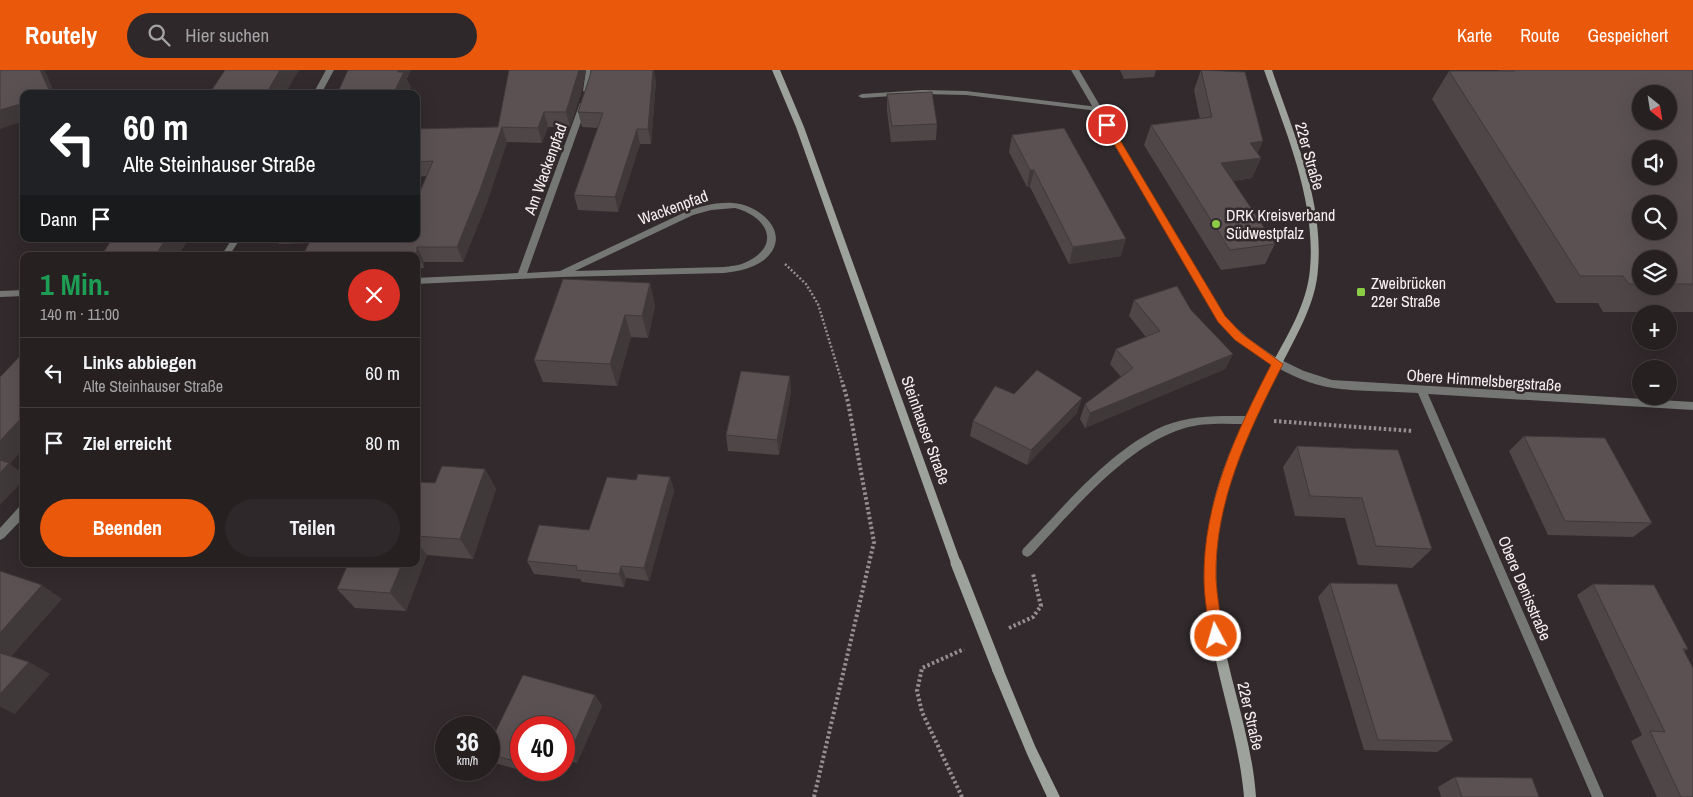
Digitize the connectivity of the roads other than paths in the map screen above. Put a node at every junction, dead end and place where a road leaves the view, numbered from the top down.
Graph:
1 (330, 70) edge
2 (590, 70) edge
3 (776, 70) edge
4 (1075, 70) edge
5 (1268, 70) edge
6 (319, 90) edge
7 (862, 96) dead end
8 (1098, 109) junction
9 (560, 274) junction
10 (522, 276) junction
11 (420, 281) edge
12 (0, 294) edge
13 (20, 294) edge
14 (1277, 364) junction
15 (1422, 391) junction
16 (1693, 406) edge
17 (1249, 420) junction
18 (20, 513) edge
19 (0, 535) edge
20 (1027, 552) dead end
21 (1054, 797) edge
22 (1250, 797) edge
23 (1598, 797) edge

1 - 6 street
2 - 10 street, Am Wackenpfad
3 - 21 street, Steinhauser Straße, bridge
4 - 8 street, Obere Himmelsbergstraße
5 - 14 street, 22er Straße
7 - 8 street
8 - 14 street, Obere Himmelsbergstraße
9 - 9 street, Wackenpfad
9 - 10 street, Wackenpfad
10 - 11 street, Wackenpfad
12 - 13 street
14 - 15 street, Obere Himmelsbergstraße
14 - 17 street, 22er Straße
15 - 16 street, Obere Himmelsbergstraße
15 - 23 street, Obere Denisstraße
17 - 20 street
17 - 22 street, 22er Straße
18 - 19 street

